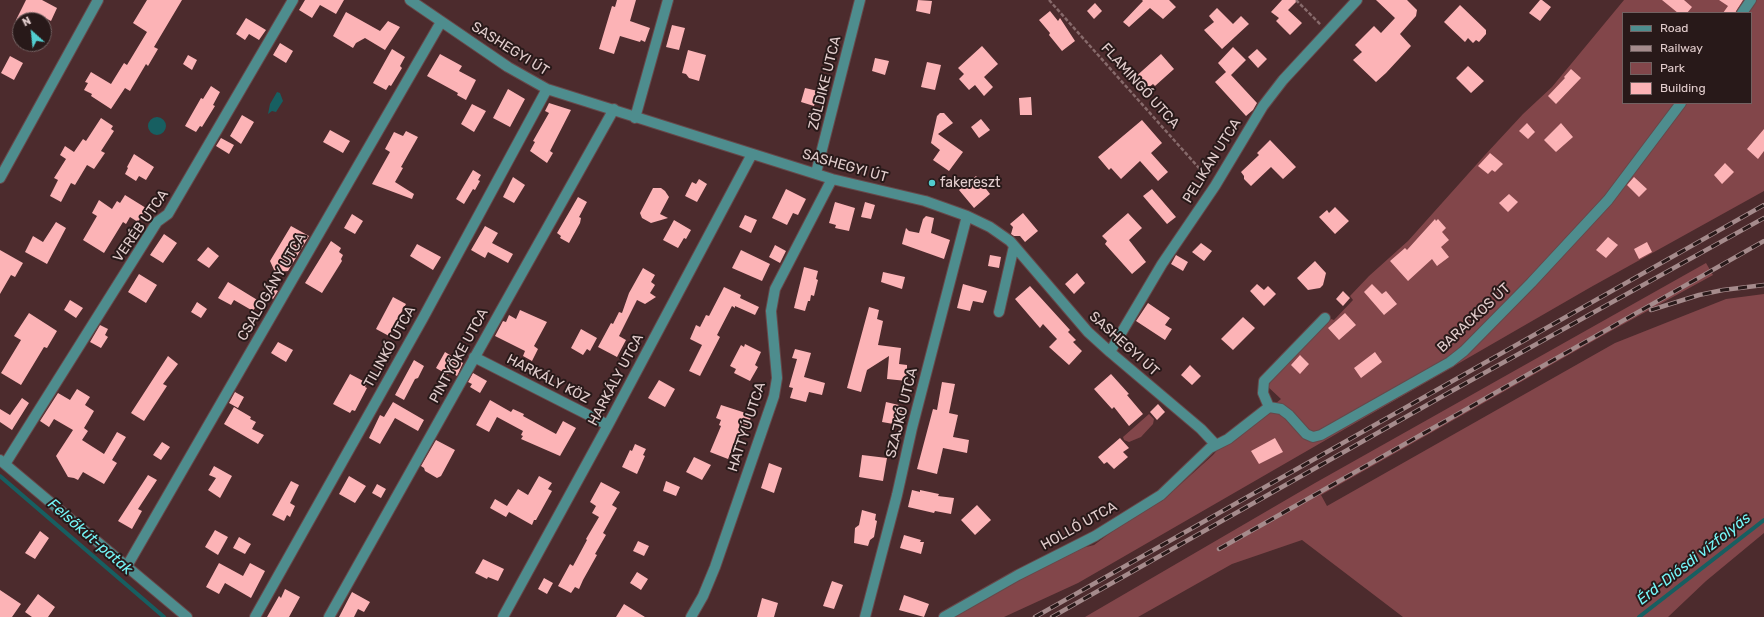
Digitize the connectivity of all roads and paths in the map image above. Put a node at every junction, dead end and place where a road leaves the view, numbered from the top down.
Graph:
1 (98, 0) edge
2 (294, 0) edge
3 (410, 0) edge
4 (668, 0) edge
5 (860, 0) edge
6 (1050, 0) edge
7 (1296, 0) edge
8 (1357, 0) edge
9 (1751, 0) edge
10 (1743, 12) edge
11 (442, 22) junction
12 (1328, 32) junction
13 (547, 89) junction
14 (1680, 104) edge
15 (614, 109) junction
16 (635, 118) junction
17 (752, 154) junction
18 (816, 173) junction
19 (0, 178) edge
20 (832, 179) junction
21 (1215, 186) junction
22 (967, 216) junction
23 (1014, 246) junction
24 (999, 312) dead end
25 (1325, 318) dead end
26 (1110, 352) junction
27 (474, 357) junction
28 (1269, 407) junction
29 (608, 425) junction
30 (1216, 445) junction
31 (2, 462) edge
32 (126, 566) junction
33 (187, 617) edge
34 (255, 617) edge
35 (329, 617) edge
36 (503, 617) edge
37 (691, 617) edge
38 (866, 617) edge
39 (944, 617) edge

1 - 19 street
2 - 31 street, VERÉB UTCA
3 - 11 street, SASHEGYI ÚT
4 - 16 street
5 - 18 street, ZÖLDIKE UTCA
6 - 21 path, FLAMINGÓ UTCA
7 - 12 path
8 - 12 street, PELIKÁN UTCA
9 - 10 street
11 - 13 street, SASHEGYI ÚT
11 - 32 street, CSALOGÁNY UTCA
12 - 21 street, PELIKÁN UTCA
13 - 15 street, SASHEGYI ÚT
13 - 34 street, TILINKÓ UTCA
14 - 28 street, BARACKOS ÚT
15 - 16 street, SASHEGYI ÚT
15 - 27 street, PINTYŐKE UTCA
16 - 17 street, SASHEGYI ÚT
17 - 18 street, SASHEGYI ÚT
17 - 29 street, HARKÁLY UTCA
18 - 20 street, SASHEGYI ÚT
20 - 22 street, SASHEGYI ÚT
20 - 37 street, HATTYÚ UTCA
21 - 26 street, PELIKÁN UTCA
22 - 23 street, SASHEGYI ÚT
22 - 38 street, SZAJKÓ UTCA
23 - 24 street
23 - 26 street, SASHEGYI ÚT
25 - 28 street
26 - 30 street, SASHEGYI ÚT
27 - 29 street, HARKÁLY KÖZ
27 - 35 street, PINTYŐKE UTCA
28 - 30 street
29 - 36 street, HARKÁLY UTCA
30 - 39 street, HOLLÓ UTCA
31 - 32 street
32 - 33 street

